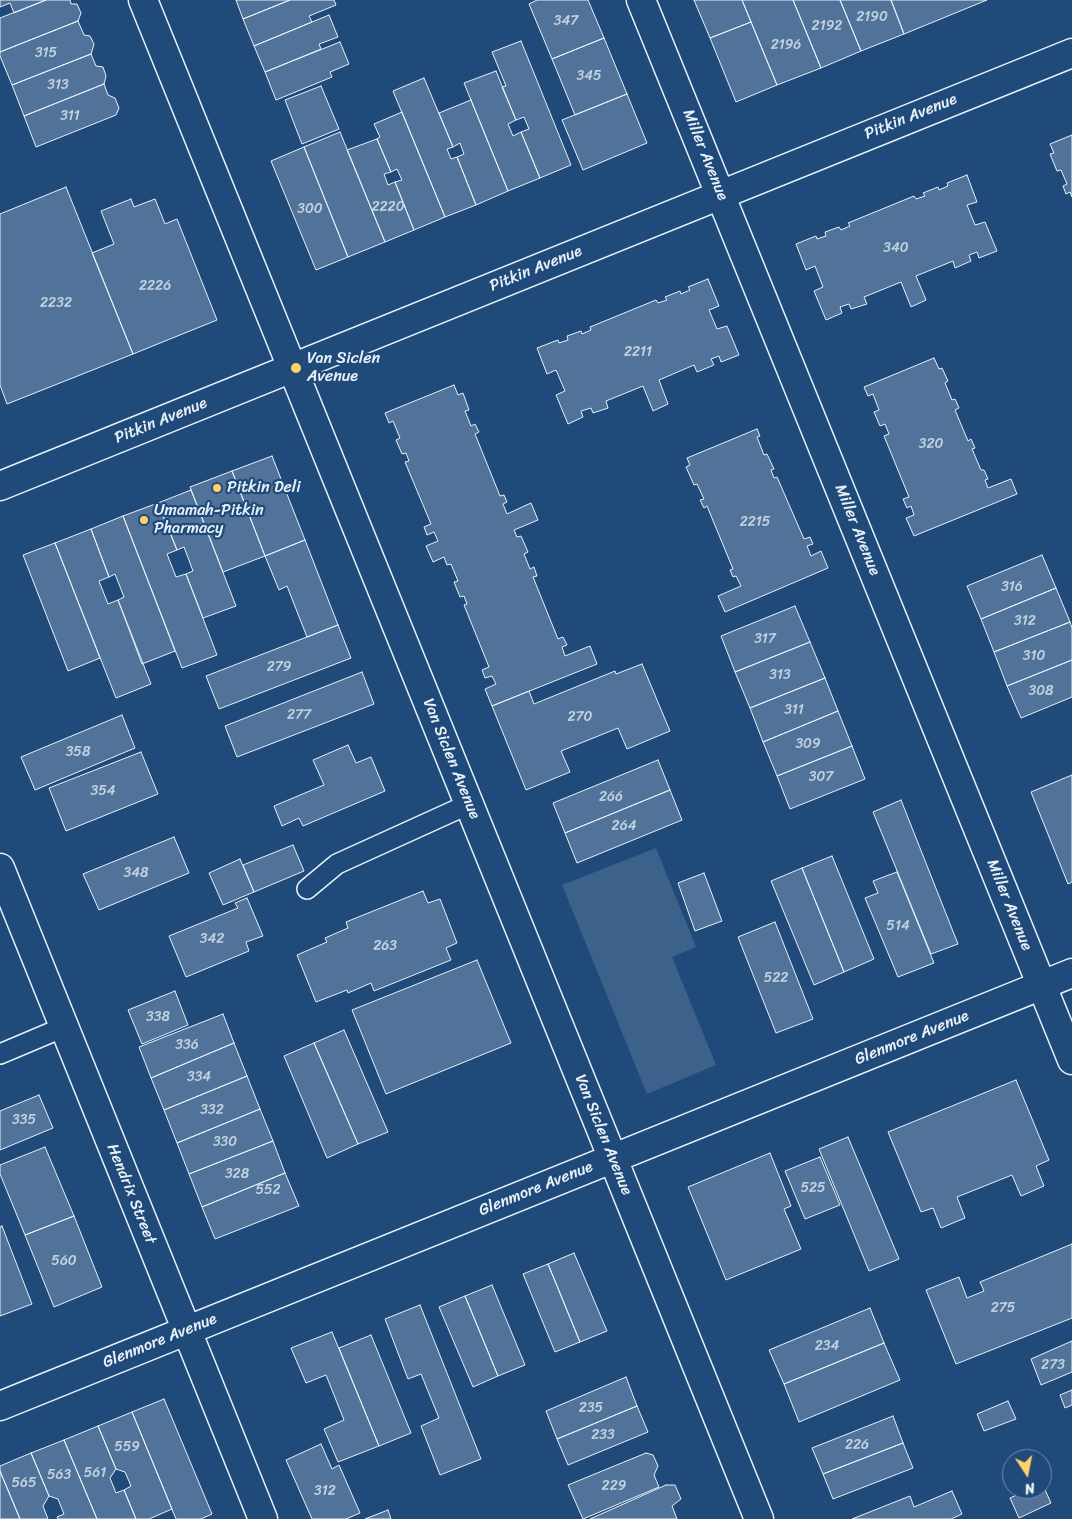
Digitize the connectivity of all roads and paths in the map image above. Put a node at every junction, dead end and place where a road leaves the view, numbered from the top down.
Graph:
1 (143, 0) edge
2 (641, 0) edge
3 (1072, 53) edge
4 (721, 194) junction
5 (293, 368) junction
6 (2, 479) edge
7 (469, 804) junction
8 (0, 868) edge
9 (307, 889) dead end
10 (1072, 973) edge
11 (1042, 985) junction
12 (64, 1027) junction
13 (0, 1054) edge
14 (1072, 1060) edge
15 (612, 1158) junction
16 (187, 1330) junction
17 (0, 1406) edge
18 (263, 1519) edge
19 (759, 1519) edge

1 - 5 street, Van Siclen Avenue
2 - 4 street, Miller Avenue
3 - 4 street, Pitkin Avenue
4 - 5 street, Pitkin Avenue
4 - 11 street, Miller Avenue
5 - 6 street, Pitkin Avenue
5 - 7 street, Van Siclen Avenue
7 - 9 lane
7 - 15 street, Van Siclen Avenue
8 - 12 street, Hendrix Street
10 - 11 street, Glenmore Avenue
11 - 14 street, Miller Avenue
11 - 15 street, Glenmore Avenue
12 - 13 lane
12 - 16 street, Hendrix Street
15 - 16 street, Glenmore Avenue
15 - 19 street, Van Siclen Avenue
16 - 17 street, Glenmore Avenue
16 - 18 street, Hendrix Street

